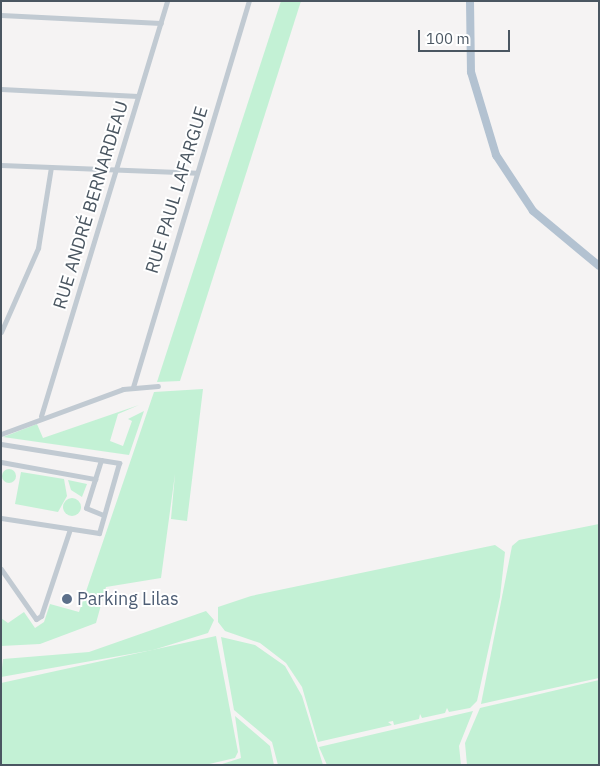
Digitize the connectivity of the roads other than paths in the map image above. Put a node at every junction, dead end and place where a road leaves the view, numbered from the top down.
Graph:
1 (167, 1) edge
2 (249, 1) edge
3 (470, 1) edge
4 (1, 15) edge
5 (161, 23) junction
6 (1, 90) edge
7 (138, 96) junction
8 (1, 165) edge
9 (51, 167) junction
10 (116, 170) junction
11 (196, 173) junction
12 (599, 266) edge
13 (1, 332) edge
14 (158, 386) dead end
15 (133, 387) junction
16 (41, 416) junction
17 (1, 434) edge
18 (1, 444) edge
19 (101, 460) junction
20 (1, 462) edge
21 (95, 479) junction
22 (103, 515) junction
23 (1, 518) edge
24 (70, 529) junction
25 (1, 569) edge

1 - 5 street, RUE ANDRÉ BERNARDEAU
2 - 11 street, RUE PAUL LAFARGUE
3 - 12 main road
4 - 5 street
5 - 7 street, RUE ANDRÉ BERNARDEAU
6 - 7 street
7 - 10 street, RUE ANDRÉ BERNARDEAU
8 - 9 street
9 - 10 street
9 - 13 street
10 - 11 street
10 - 16 street, RUE ANDRÉ BERNARDEAU
11 - 15 street, RUE PAUL LAFARGUE
14 - 15 street
15 - 16 street
16 - 17 street
18 - 19 street
19 - 21 street
19 - 22 street
20 - 21 street
21 - 22 street
22 - 24 street
23 - 24 street
24 - 25 street

